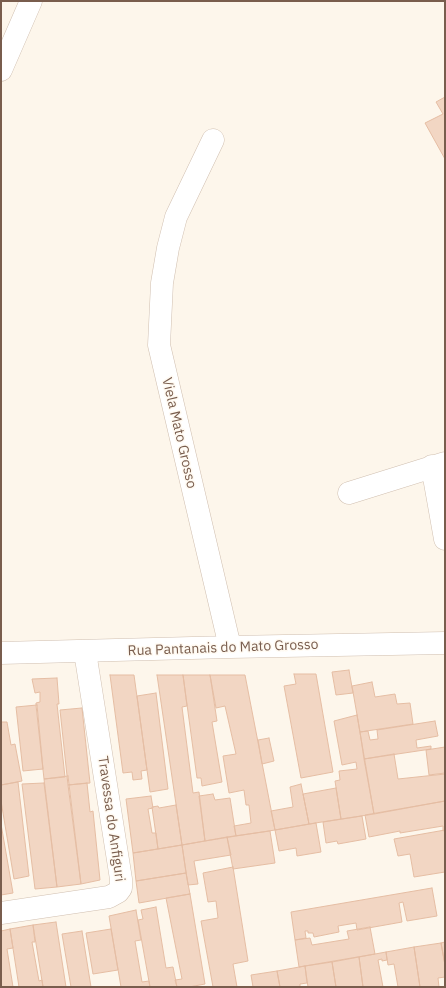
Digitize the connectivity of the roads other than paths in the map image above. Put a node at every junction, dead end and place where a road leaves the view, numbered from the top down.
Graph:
1 (31, 1) edge
2 (1, 70) edge
3 (213, 140) dead end
4 (438, 464) edge
5 (349, 493) dead end
6 (445, 539) edge
7 (445, 643) edge
8 (230, 647) junction
9 (85, 652) junction
10 (1, 653) edge
11 (1, 913) edge

1 - 2 street
3 - 8 street, Viela Mato Grosso
4 - 5 street
4 - 6 street
7 - 8 street, Rua Pantanais do Mato Grosso
8 - 9 street, Rua Pantanais do Mato Grosso
9 - 10 street, Rua Pantanais do Mato Grosso
9 - 11 street, Travessa do Anfiguri

